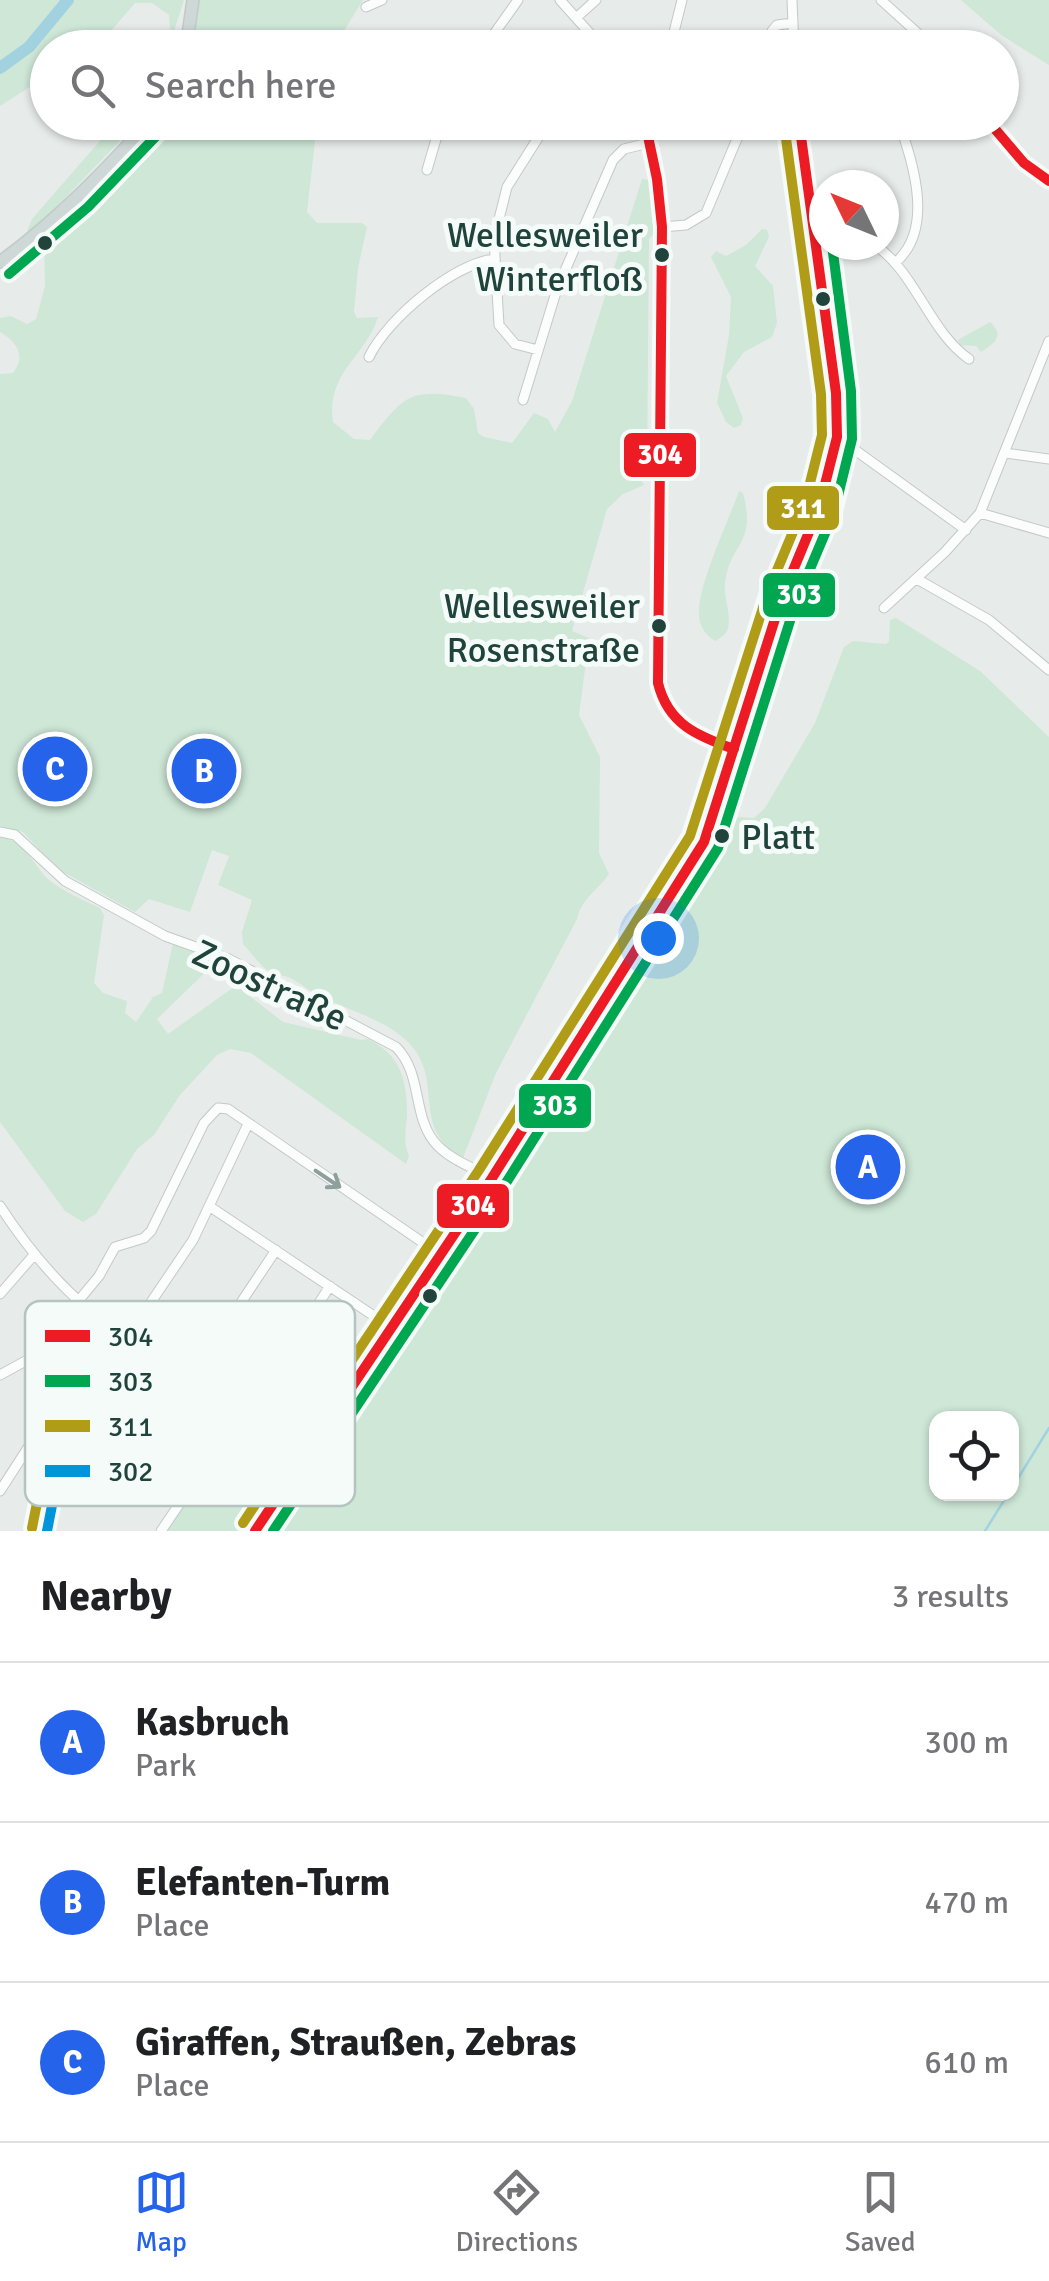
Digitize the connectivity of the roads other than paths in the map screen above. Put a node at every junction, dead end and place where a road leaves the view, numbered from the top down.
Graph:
1 (193, 0) edge
2 (382, 0) edge
3 (518, 0) edge
4 (560, 0) edge
5 (596, 0) edge
6 (682, 0) edge
7 (792, 0) edge
8 (881, 0) edge
9 (366, 7) dead end
10 (576, 18) junction
11 (793, 23) junction
12 (189, 30) edge
13 (497, 30) edge
14 (587, 30) edge
15 (674, 30) edge
16 (774, 30) edge
17 (793, 30) edge
18 (914, 30) edge
19 (133, 140) edge
20 (435, 140) edge
21 (537, 140) edge
22 (737, 140) edge
23 (803, 140) edge
24 (905, 140) edge
25 (1004, 140) edge
26 (649, 142) joint
27 (427, 170) dead end
28 (809, 174) edge
29 (1049, 181) edge
30 (662, 227) junction
31 (494, 259) junction
32 (822, 260) edge
33 (892, 260) edge
34 (0, 262) edge
35 (895, 263) junction
36 (1049, 341) edge
37 (538, 350) junction
38 (369, 357) dead end
39 (970, 359) dead end
40 (524, 400) dead end
41 (837, 438) junction
42 (1005, 452) junction
43 (1049, 459) edge
44 (980, 513) junction
45 (966, 530) junction
46 (1049, 533) edge
47 (917, 579) junction
48 (884, 608) dead end
49 (1049, 670) edge
50 (734, 749) junction
51 (0, 832) edge
52 (248, 1124) junction
53 (492, 1178) junction
54 (0, 1206) edge
55 (209, 1206) junction
56 (276, 1250) junction
57 (34, 1255) junction
58 (441, 1255) junction
59 (330, 1286) junction
60 (0, 1294) edge
61 (78, 1300) joint
62 (152, 1301) edge
63 (242, 1301) edge
64 (320, 1301) edge
65 (352, 1301) edge
66 (355, 1303) edge
67 (392, 1328) junction
68 (25, 1361) edge
69 (0, 1375) edge
70 (355, 1384) edge
71 (25, 1452) edge
72 (0, 1490) edge
73 (52, 1506) edge
74 (179, 1506) edge
75 (272, 1506) edge
76 (47, 1531) edge
77 (161, 1531) edge
78 (255, 1531) edge

1 - 12 main road
2 - 9 street
3 - 13 street
4 - 10 street
5 - 10 street
6 - 15 street
7 - 11 street
8 - 18 street
10 - 14 street
11 - 16 street
11 - 17 street
19 - 34 main road
20 - 27 street
21 - 31 street
22 - 30 street
23 - 28 street
24 - 35 street
25 - 29 street
26 - 30 street
26 - 37 street
30 - 50 street
31 - 37 street
31 - 38 street
32 - 41 street
33 - 35 street
35 - 39 street
36 - 42 street
37 - 40 street
41 - 45 street
41 - 50 street
42 - 43 street
42 - 44 street
44 - 45 street
44 - 46 street
45 - 47 street
47 - 48 street
47 - 49 street
50 - 53 street
51 - 53 street, Zoostraße
52 - 55 street
52 -> 58 street
52 - 61 street
53 - 58 street
54 - 57 street
55 - 56 street
55 - 62 street
56 - 59 street
56 - 63 street
57 - 60 street
57 - 61 street
58 - 67 street
59 - 64 street
59 - 65 street
66 - 67 street
67 - 70 street
68 - 69 street
71 - 72 street
73 - 76 street
74 - 77 street
75 - 78 street

